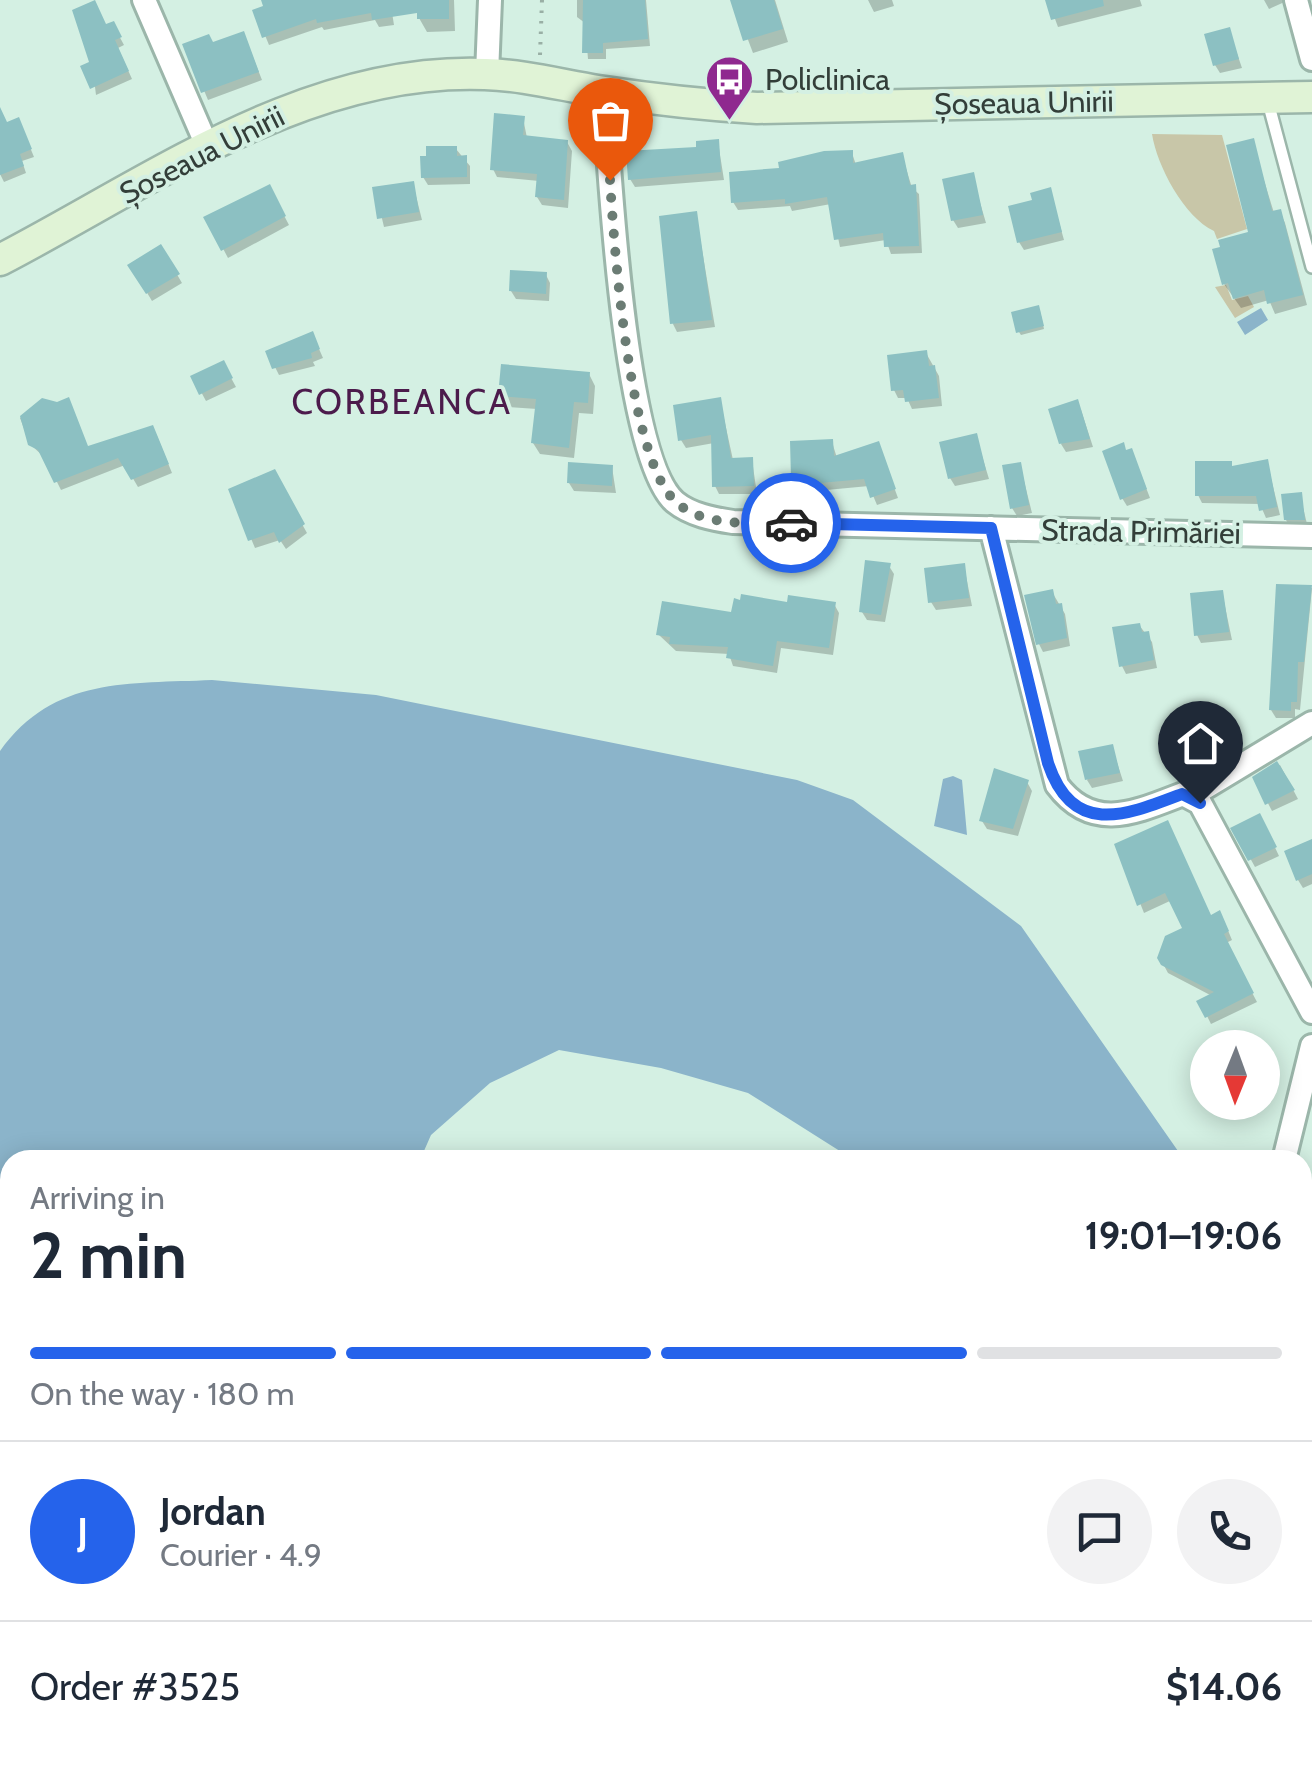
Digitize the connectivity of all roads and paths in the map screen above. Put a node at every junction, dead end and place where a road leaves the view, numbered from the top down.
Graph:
1 (144, 0) edge
2 (490, 0) edge
3 (542, 0) edge
4 (1296, 0) edge
5 (1312, 59) edge
6 (487, 74) junction
7 (539, 81) junction
8 (604, 92) junction
9 (1312, 97) edge
10 (1267, 98) junction
11 (208, 148) junction
12 (0, 260) edge
13 (1312, 267) edge
14 (991, 528) junction
15 (1312, 536) edge
16 (1312, 723) edge
17 (1192, 796) junction
18 (1312, 1012) edge
19 (1312, 1046) edge
20 (1303, 1127) edge
21 (1290, 1150) edge

1 - 11 street
2 - 6 street
3 - 7 path
4 - 5 street
6 - 7 main road, Șoseaua Unirii
6 - 11 main road, Șoseaua Unirii
7 - 8 main road, Șoseaua Unirii
8 - 10 main road, Șoseaua Unirii
8 - 14 street, Strada Primăriei
9 - 10 main road, Șoseaua Unirii
10 - 13 lane
11 - 12 main road, Șoseaua Unirii
14 - 15 street, Strada Primăriei
14 - 17 street
16 - 17 street
17 - 18 street
19 - 20 street
20 - 21 street

